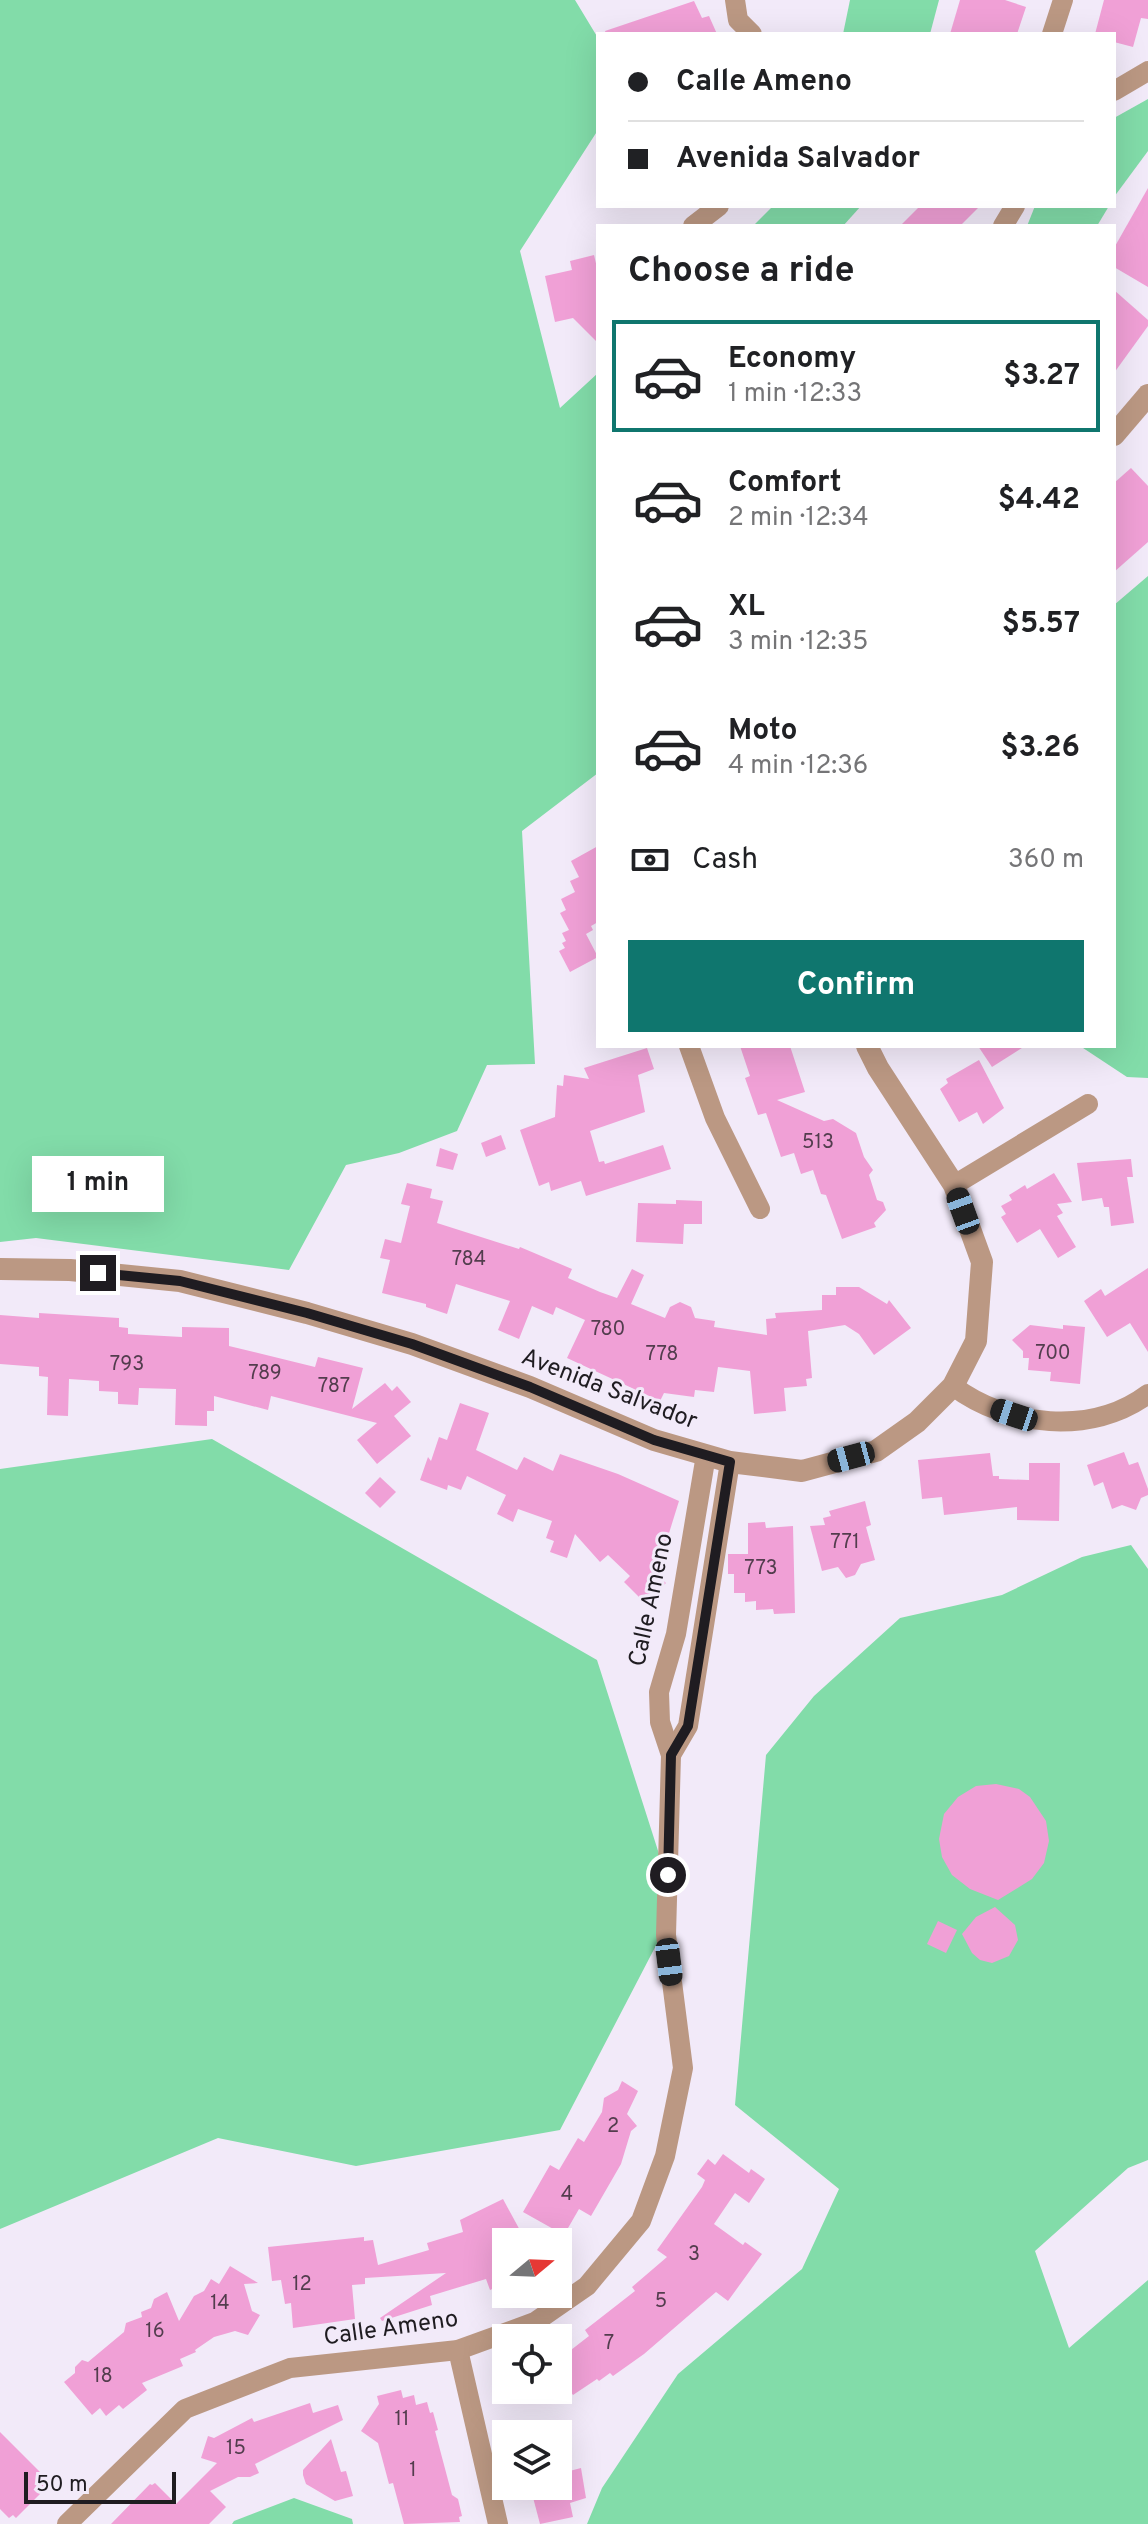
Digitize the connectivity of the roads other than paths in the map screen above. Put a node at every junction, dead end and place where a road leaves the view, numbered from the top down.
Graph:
1 (735, 0) edge
2 (1063, 0) edge
3 (750, 32) edge
4 (1053, 32) edge
5 (1148, 71) edge
6 (1116, 90) edge
7 (716, 208) edge
8 (696, 224) edge
9 (1148, 395) edge
10 (1116, 433) edge
11 (690, 1048) edge
12 (868, 1048) edge
13 (1088, 1104) dead end
14 (954, 1185) junction
15 (760, 1209) dead end
16 (0, 1269) edge
17 (953, 1386) junction
18 (1148, 1394) edge
19 (706, 1455) junction
20 (730, 1462) junction
21 (671, 1755) junction
22 (458, 2350) junction
23 (67, 2524) edge
24 (498, 2524) edge

1 - 3 street
2 - 4 street
5 - 6 street
7 - 8 street
9 - 10 street
11 - 15 street
12 - 14 street, Avenida Salvador
13 - 14 street
14 - 17 street, Avenida Salvador
16 - 19 street, Avenida Salvador
17 - 18 street
17 - 20 street, Avenida Salvador
19 - 20 street, Avenida Salvador
19 - 21 street, Calle Ameno
20 - 21 street, Calle Ameno
21 - 22 street, Calle Ameno
22 - 23 street, Calle Ameno
22 - 24 street

